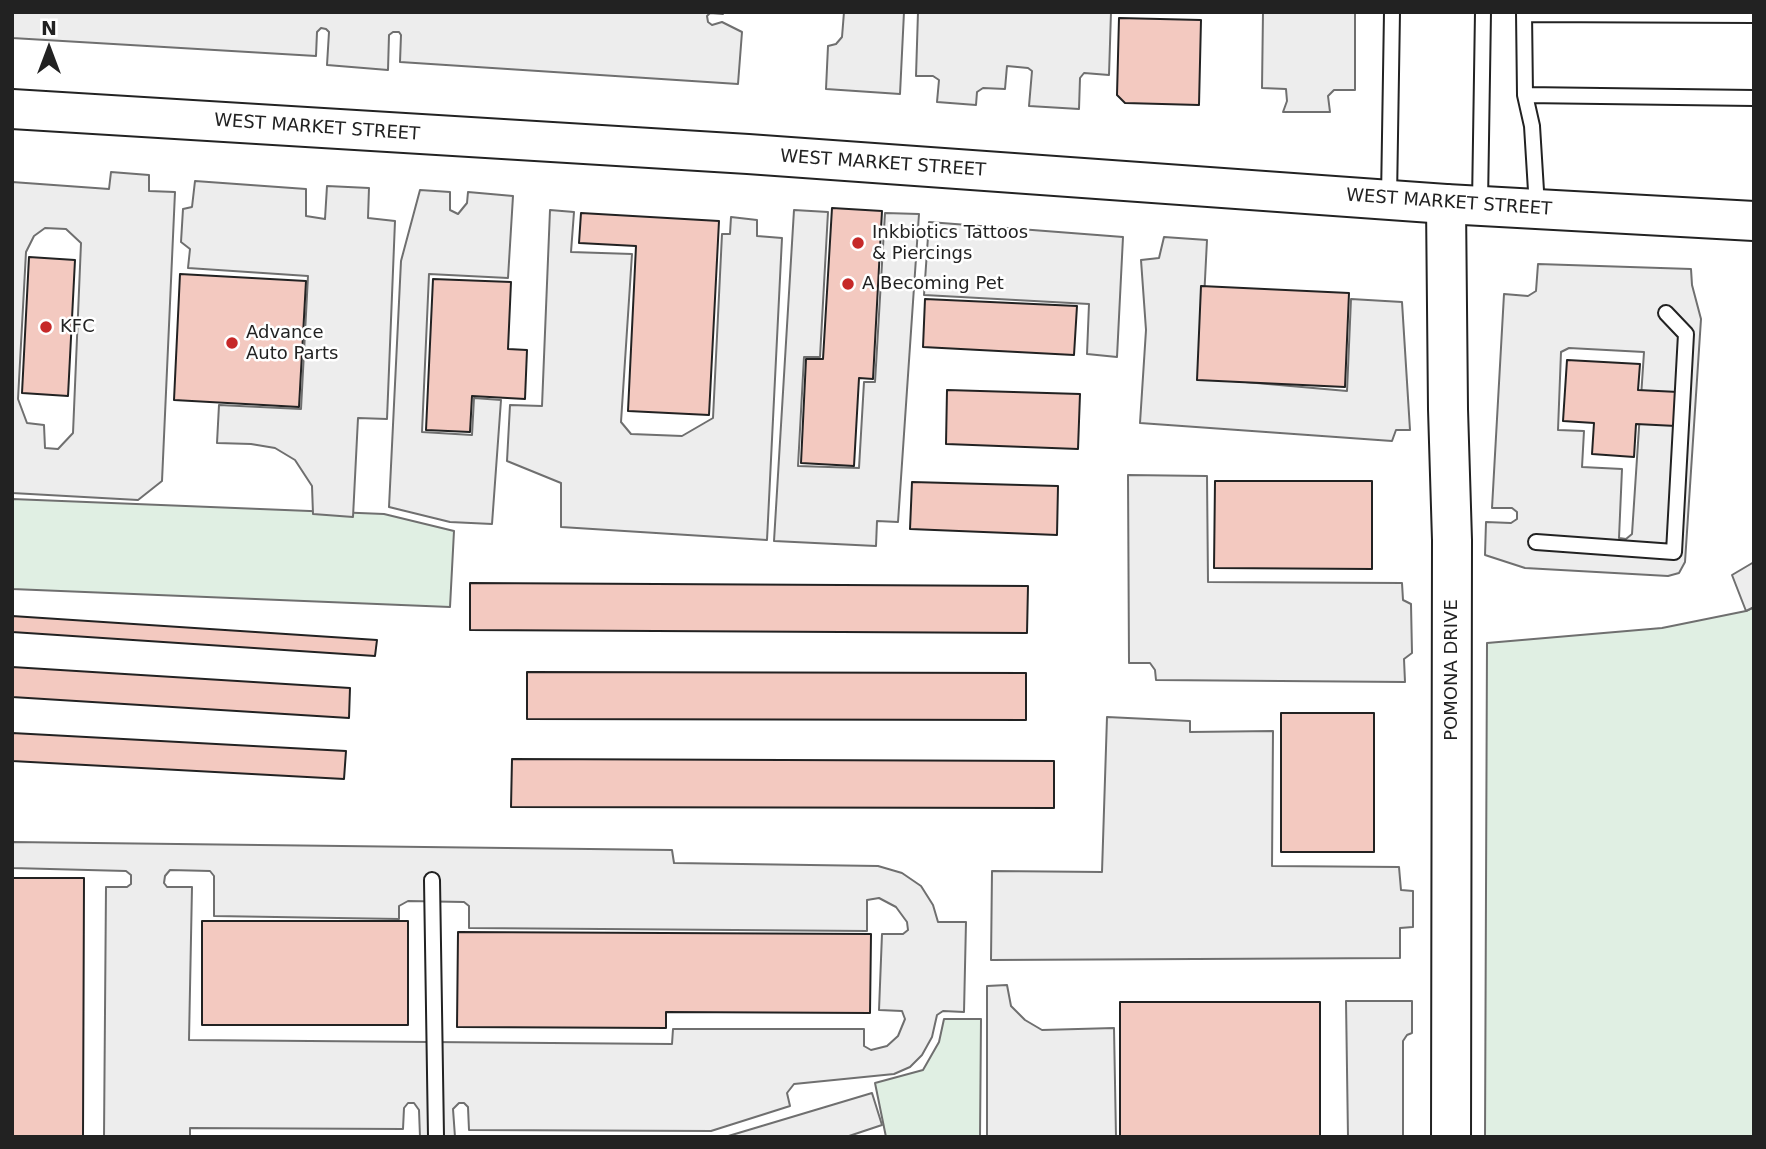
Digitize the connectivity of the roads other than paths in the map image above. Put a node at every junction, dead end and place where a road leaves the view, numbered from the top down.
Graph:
1 (1392, 12) edge
2 (1483, 12) edge
3 (1524, 13) edge
4 (1754, 15) edge
5 (1525, 96) junction
6 (1754, 99) edge
7 (12, 109) edge
8 (1389, 200) junction
9 (1463, 205) junction
10 (1537, 209) junction
11 (1754, 221) edge
12 (1666, 313) dead end
13 (1536, 542) dead end
14 (432, 880) dead end
15 (436, 1137) edge
16 (1451, 1137) edge

1 - 8 lane
2 - 9 lane
3 - 4 lane
3 - 5 lane
5 - 6 lane
5 - 10 lane
7 - 8 main road, WEST MARKET STREET
8 - 9 main road, WEST MARKET STREET
9 - 10 main road, WEST MARKET STREET
9 - 16 main road, POMONA DRIVE
10 - 11 main road, WEST MARKET STREET
12 - 13 lane
14 - 15 lane

